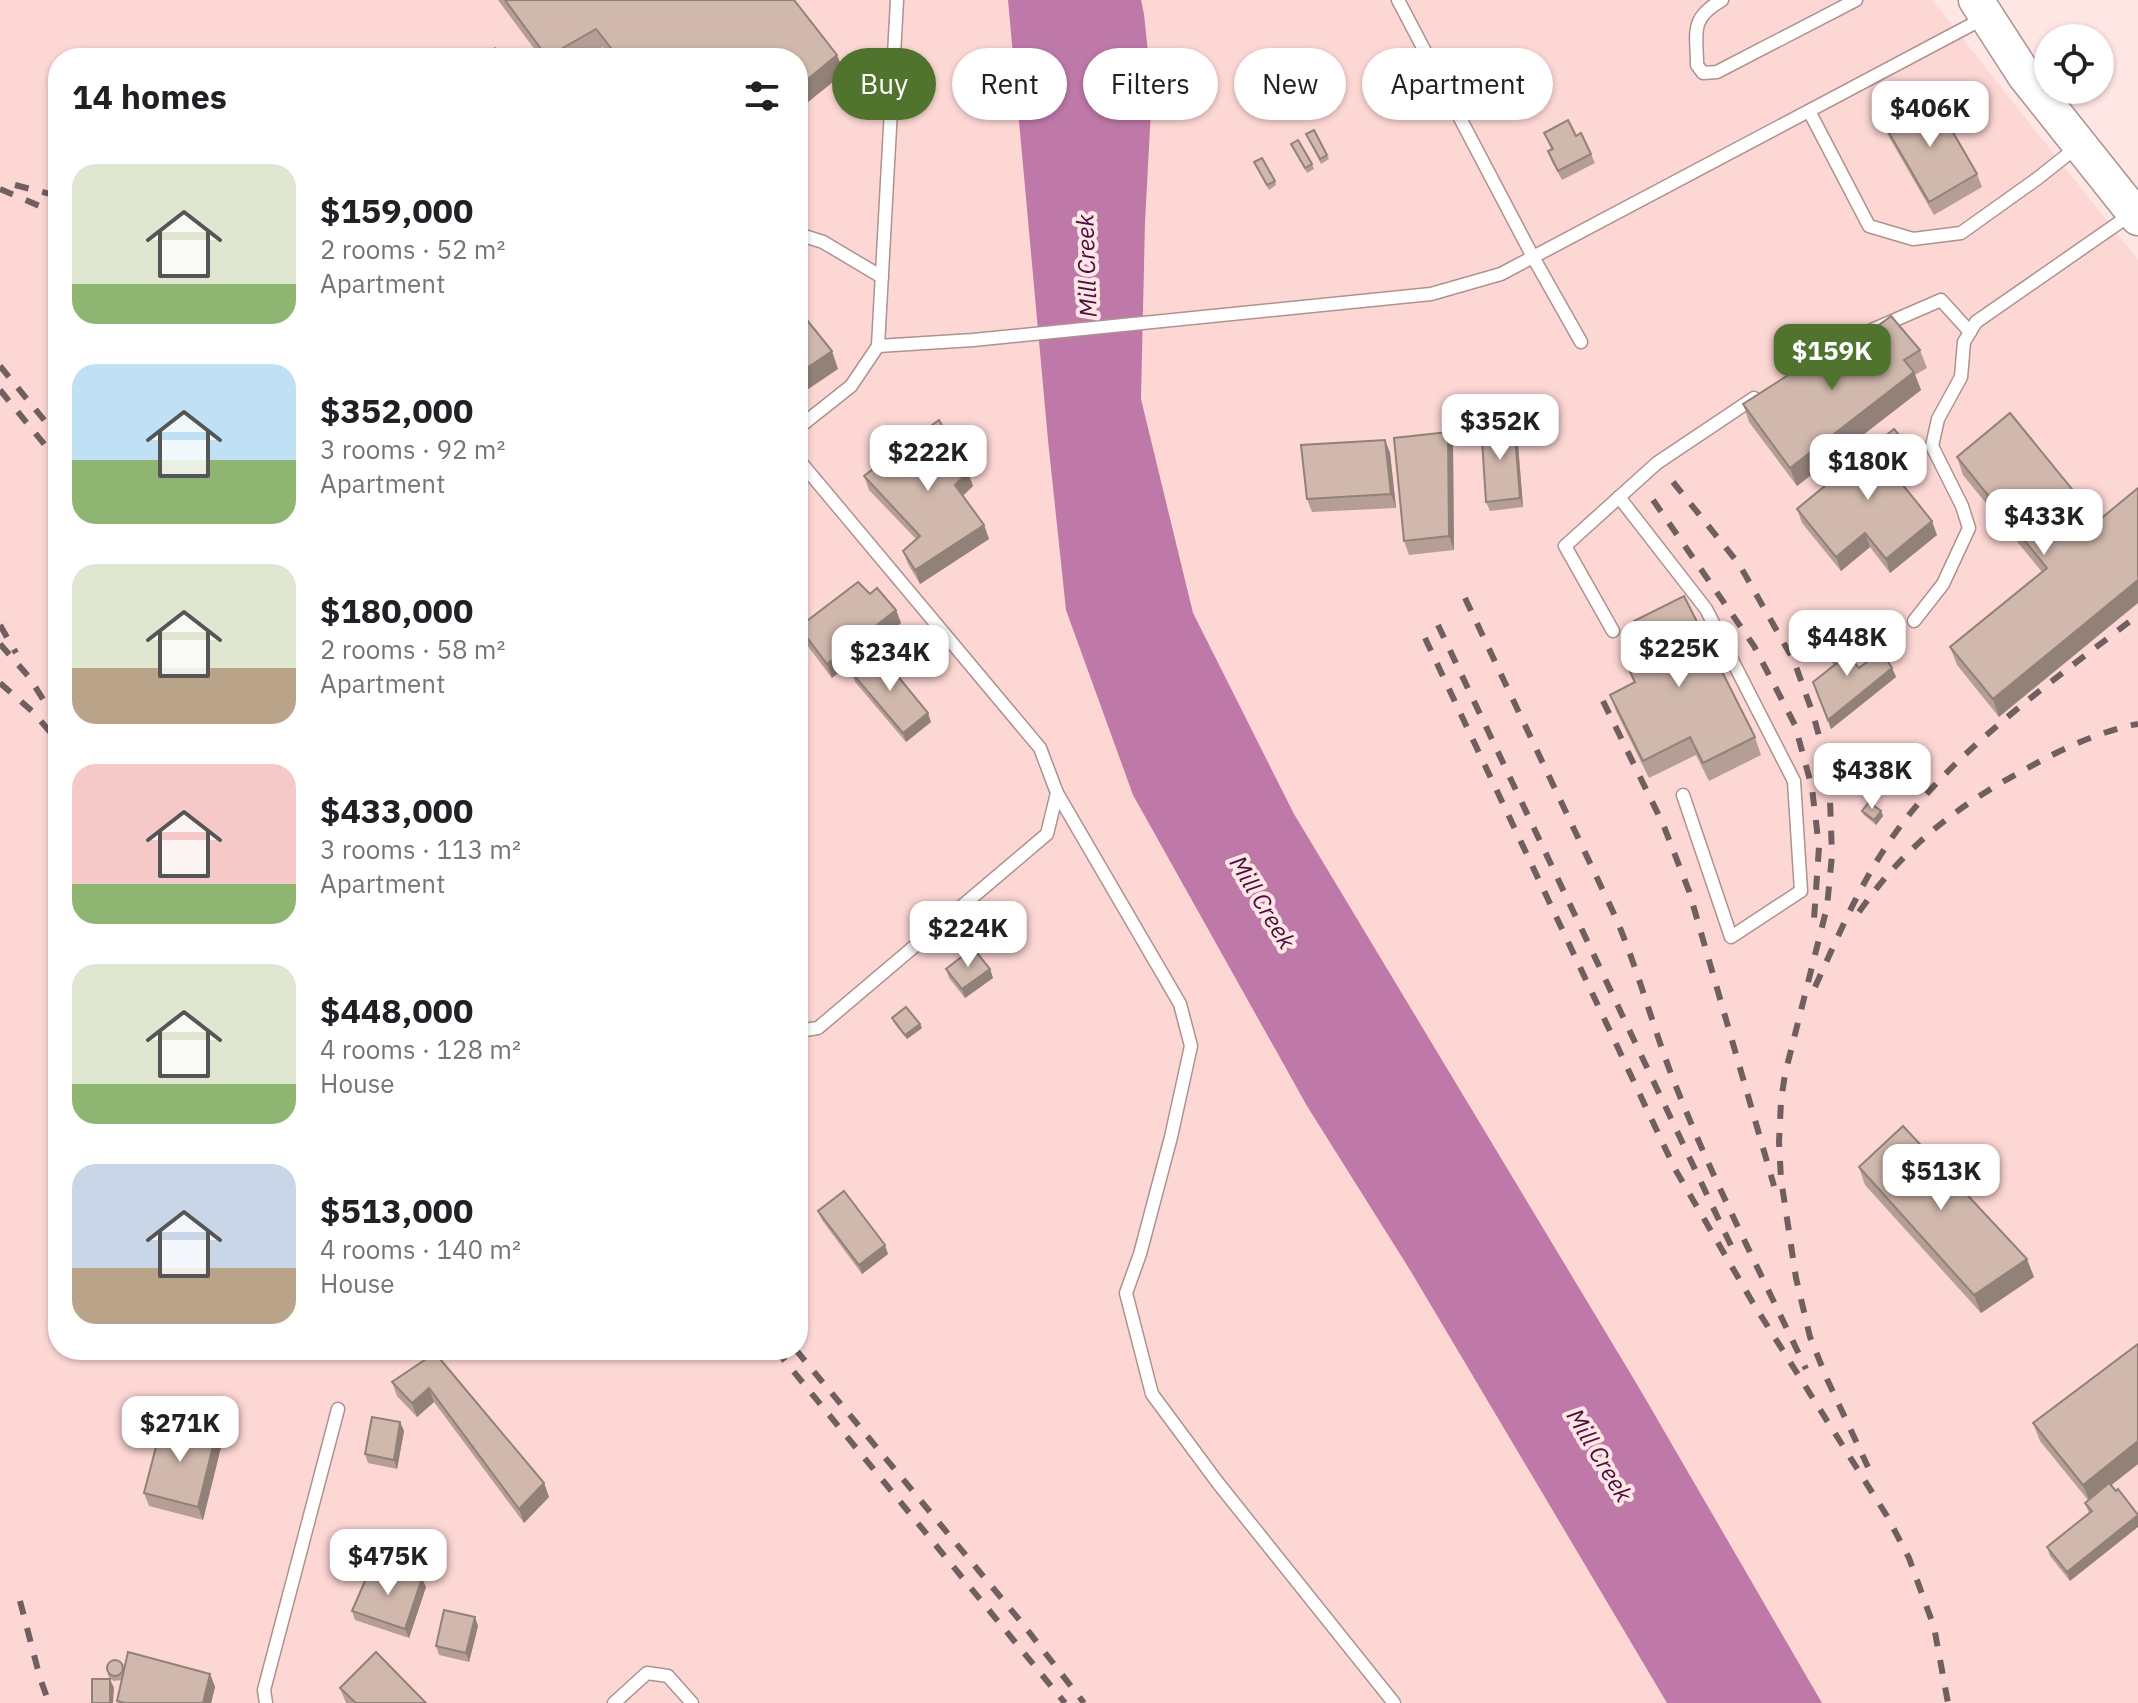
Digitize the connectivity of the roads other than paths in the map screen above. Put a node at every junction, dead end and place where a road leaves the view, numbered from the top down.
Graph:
1 (897, 0) edge
2 (1398, 0) edge
3 (1722, 0) edge
4 (1856, 0) edge
5 (1981, 8) edge
6 (1809, 111) junction
7 (2080, 145) junction
8 (2136, 215) edge
9 (808, 237) edge
10 (1533, 257) junction
11 (882, 277) junction
12 (1970, 332) junction
13 (1581, 342) dead end
14 (878, 346) junction
15 (1792, 375) edge
16 (1766, 391) edge
17 (808, 420) edge
18 (808, 471) edge
19 (1619, 497) junction
20 (1914, 621) dead end
21 (1613, 631) dead end
22 (1057, 793) junction
23 (1683, 795) dead end
24 (808, 1030) edge
25 (338, 1409) dead end
26 (266, 1703) edge
27 (614, 1703) edge
28 (692, 1703) edge
29 (1394, 1703) edge

1 - 11 lane
2 - 10 lane
3 - 4 lane
5 - 6 lane
5 - 7 street
6 - 7 lane
6 - 10 lane
7 - 8 street
8 - 12 lane
9 - 11 lane
10 - 13 lane
10 - 14 lane
11 - 14 lane
12 - 15 lane
12 - 20 lane
14 - 17 lane
16 - 19 lane
18 - 22 lane
19 - 21 lane
19 - 23 lane
22 - 24 lane
22 - 29 lane
25 - 26 lane
27 - 28 lane

